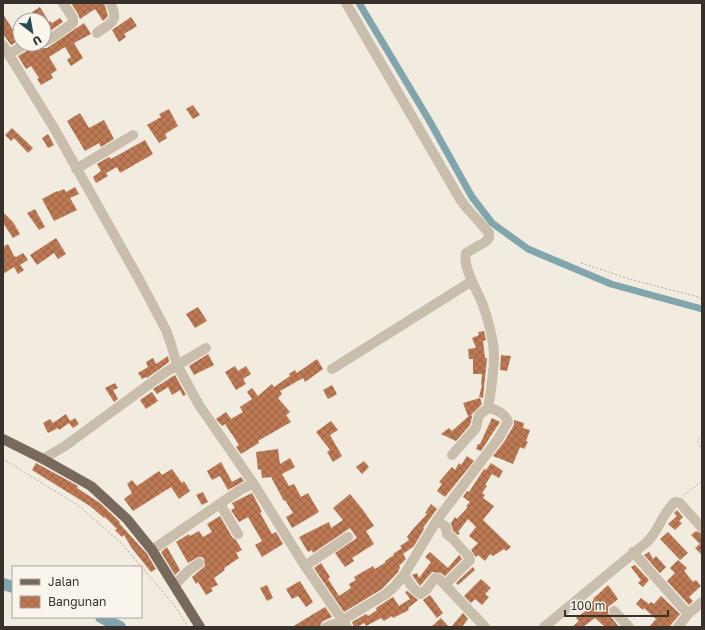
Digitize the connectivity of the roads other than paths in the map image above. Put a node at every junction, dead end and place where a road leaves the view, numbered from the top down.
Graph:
1 (63, 3) edge
2 (110, 3) edge
3 (346, 3) edge
4 (97, 33) dead end
5 (52, 38) edge
6 (4, 47) edge
7 (133, 135) dead end
8 (76, 169) junction
9 (472, 281) junction
10 (206, 348) dead end
11 (177, 365) junction
12 (332, 368) dead end
13 (488, 408) junction
14 (3, 439) edge
15 (452, 455) dead end
16 (43, 459) junction
17 (253, 483) junction
18 (220, 504) junction
19 (437, 520) junction
20 (702, 528) edge
21 (238, 534) dead end
22 (348, 537) dead end
23 (152, 550) junction
24 (633, 552) junction
25 (199, 563) dead end
26 (305, 566) junction
27 (404, 575) junction
28 (175, 585) junction
29 (445, 585) junction
30 (702, 602) edge
31 (614, 611) dead end
32 (688, 614) junction
33 (345, 624) edge
34 (200, 627) edge
35 (326, 627) edge
36 (485, 627) edge
37 (544, 627) edge
38 (629, 627) edge
39 (678, 627) edge

1 - 5 street
2 - 4 street
3 - 9 street
6 - 8 street
7 - 8 street
8 - 11 street
9 - 12 street
9 - 13 street
10 - 11 street
11 - 16 street
11 - 17 street
13 - 15 street
13 - 19 street
14 - 16 main road
16 - 23 main road
17 - 18 street
17 - 26 street
18 - 21 street
18 - 23 street
19 - 27 street
19 - 29 street
20 - 24 street
22 - 26 street
23 - 28 main road
24 - 32 street
24 - 37 street
25 - 28 street
26 - 33 street
27 - 29 street
27 - 33 street
28 - 34 main road
29 - 36 street
30 - 32 street
31 - 38 street
32 - 39 street
33 - 35 street

